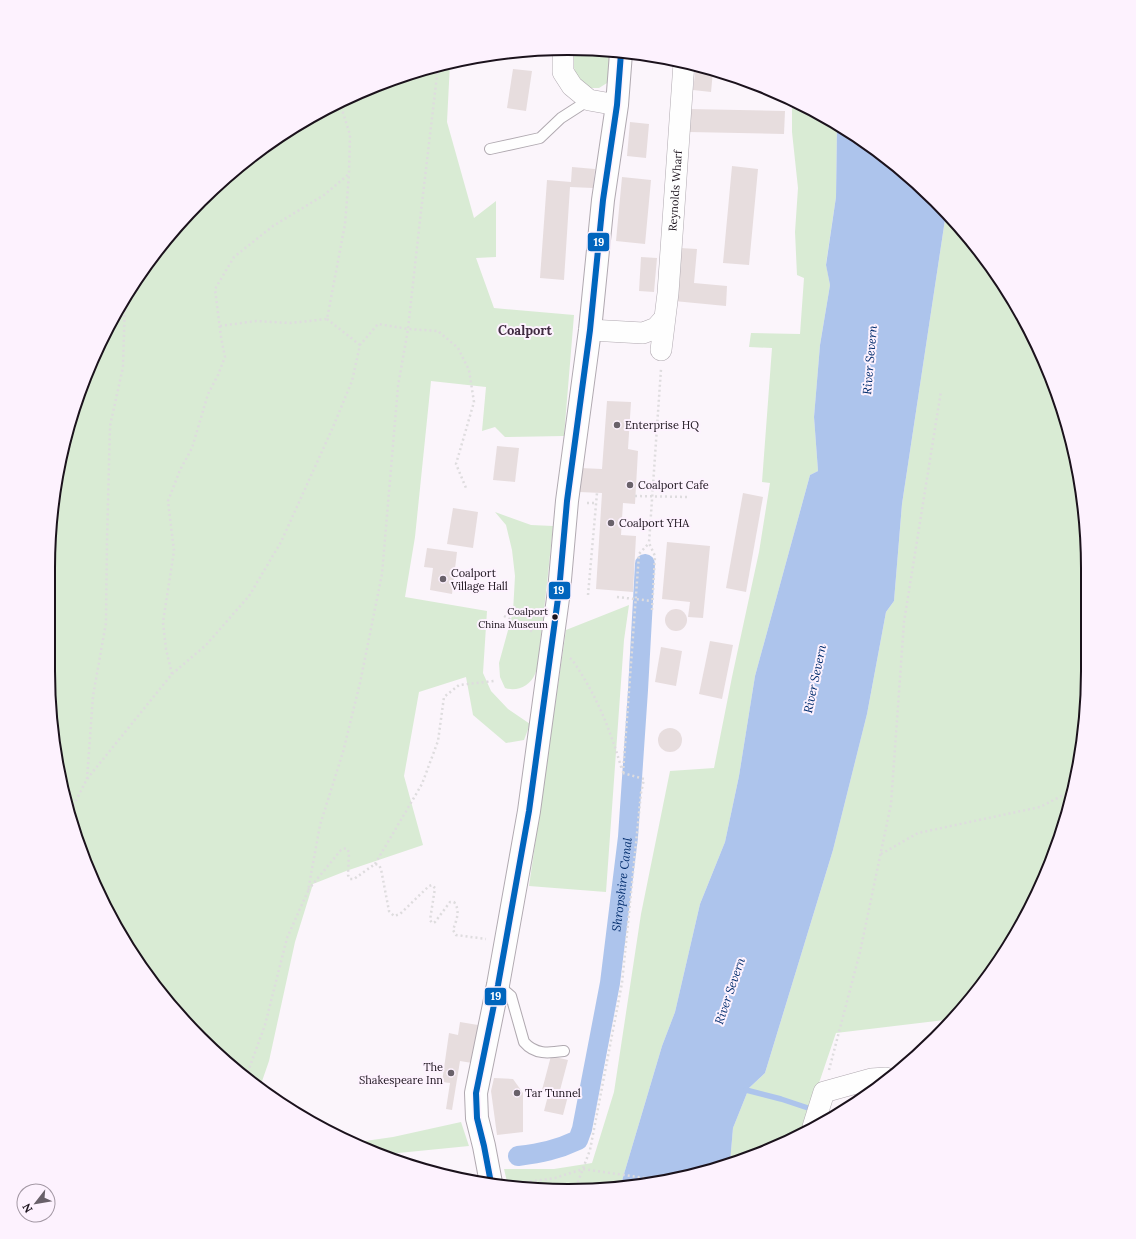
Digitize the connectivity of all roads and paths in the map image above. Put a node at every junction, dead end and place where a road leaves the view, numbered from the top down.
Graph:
1 (562, 55) edge
2 (622, 58) edge
3 (684, 68) edge
4 (437, 71) edge
5 (589, 100) junction
6 (617, 105) junction
7 (341, 108) edge
8 (490, 149) dead end
9 (349, 174) junction
10 (125, 310) edge
11 (327, 319) junction
12 (664, 319) junction
13 (220, 326) junction
14 (408, 330) junction
15 (590, 330) junction
16 (360, 345) junction
17 (661, 350) joint
18 (941, 391) dead end
19 (466, 488) dead end
20 (597, 493) dead end
21 (635, 496) dead end
22 (652, 496) junction
23 (687, 497) dead end
24 (649, 543) junction
25 (588, 595) dead end
26 (617, 597) dead end
27 (636, 600) junction
28 (652, 601) junction
29 (652, 610) dead end
30 (504, 616) dead end
31 (552, 642) junction
32 (172, 674) junction
33 (494, 681) dead end
34 (623, 773) junction
35 (87, 780) junction
36 (1066, 794) edge
37 (73, 807) edge
38 (880, 855) junction
39 (375, 864) junction
40 (308, 891) junction
41 (505, 941) junction
42 (498, 985) junction
43 (564, 1051) dead end
44 (248, 1072) edge
45 (879, 1078) edge
46 (824, 1092) junction
47 (815, 1120) edge
48 (583, 1169) junction
49 (488, 1178) edge
50 (646, 1178) edge
51 (525, 1182) edge
52 (577, 1184) edge

1 - 5 street
2 - 6 street
3 - 12 street, Reynolds Wharf
4 - 14 path
5 - 6 street
5 - 8 lane
6 - 15 street
7 - 9 path
9 - 11 path
9 - 13 path
10 - 35 path
11 - 13 path
11 - 16 path
12 - 15 street
12 - 17 street, Reynolds Wharf
13 - 32 path
14 - 16 path
14 - 19 path
14 - 40 path
15 - 31 street
16 - 32 path
17 - 22 path
18 - 38 path
20 - 25 path
21 - 22 path
22 - 23 path
22 - 24 path
24 - 27 path
24 - 28 path
26 - 27 path
27 - 28 path
27 - 34 path
28 - 29 path
30 - 31 path
31 - 34 path
31 - 41 street
32 - 35 path
33 - 39 path
34 - 48 path
35 - 37 path
36 - 38 path
38 - 46 path
39 - 40 path
39 - 41 path
40 - 44 path
41 - 42 street
42 - 43 lane
42 - 49 street
45 - 46 street
46 - 47 street
48 - 50 path
48 - 51 path
48 - 52 path

